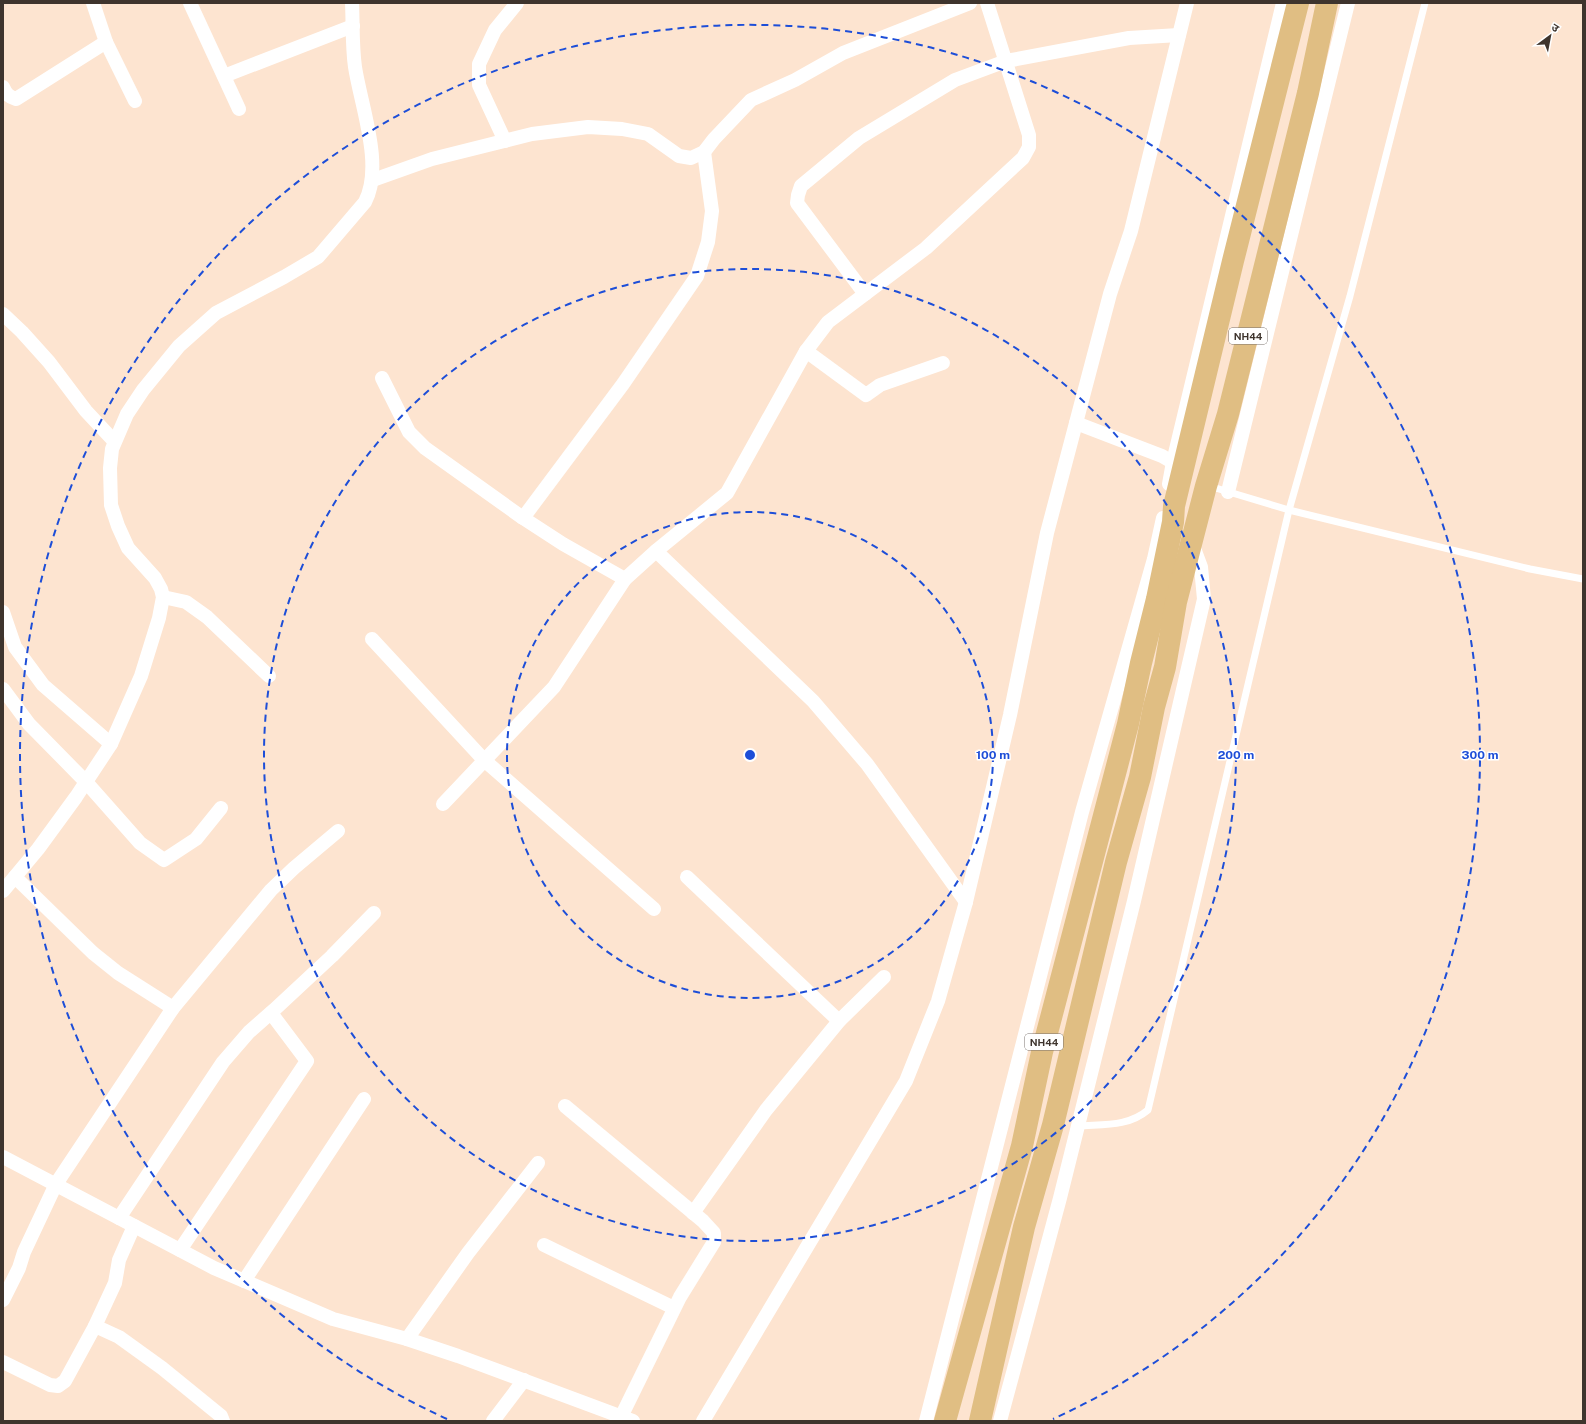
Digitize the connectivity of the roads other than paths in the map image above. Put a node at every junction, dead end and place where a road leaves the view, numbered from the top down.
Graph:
1 (93, 3) edge
2 (190, 3) edge
3 (352, 3) edge
4 (517, 3) edge
5 (970, 3) edge
6 (987, 3) edge
7 (1187, 3) edge
8 (1283, 3) edge
9 (1298, 3) edge
10 (1327, 3) edge
11 (1348, 3) edge
12 (1425, 3) edge
13 (937, 9) edge
14 (353, 26) junction
15 (1179, 35) junction
16 (106, 42) junction
17 (1006, 61) junction
18 (224, 76) junction
19 (3, 87) edge
20 (135, 101) dead end
21 (239, 109) dead end
22 (505, 141) junction
23 (704, 152) junction
24 (373, 180) junction
25 (865, 294) junction
26 (3, 314) edge
27 (806, 351) junction
28 (943, 363) dead end
29 (382, 378) dead end
30 (1076, 423) junction
31 (114, 441) junction
32 (1178, 466) junction
33 (1206, 486) junction
34 (1228, 492) junction
35 (1289, 510) junction
36 (523, 518) junction
37 (1192, 543) junction
38 (656, 551) junction
39 (625, 579) junction
40 (1583, 579) edge
41 (163, 597) junction
42 (3, 612) edge
43 (372, 639) dead end
44 (269, 676) dead end
45 (3, 689) edge
46 (111, 744) junction
47 (484, 760) junction
48 (86, 782) junction
49 (443, 804) dead end
50 (221, 808) dead end
51 (338, 831) dead end
52 (15, 877) junction
53 (688, 877) dead end
54 (3, 891) edge
55 (966, 902) junction
56 (654, 909) dead end
57 (374, 913) dead end
58 (884, 977) dead end
59 (173, 1008) junction
60 (271, 1013) junction
61 (839, 1021) junction
62 (364, 1099) dead end
63 (565, 1106) dead end
64 (1078, 1126) junction
65 (3, 1157) edge
66 (538, 1163) dead end
67 (56, 1184) junction
68 (693, 1213) junction
69 (119, 1218) junction
70 (134, 1226) junction
71 (544, 1245) dead end
72 (180, 1250) junction
73 (244, 1281) junction
74 (3, 1300) edge
75 (674, 1308) junction
76 (95, 1326) junction
77 (407, 1339) junction
78 (3, 1362) edge
79 (524, 1380) junction
80 (625, 1420) edge
81 (223, 1421) edge
82 (493, 1421) edge
83 (703, 1421) edge
84 (926, 1421) edge
85 (945, 1421) edge
86 (980, 1421) edge
87 (1000, 1421) edge

1 - 16 street
2 - 18 street
3 - 14 street
4 - 22 street
5 - 13 street
6 - 17 street
7 - 15 street
8 - 32 street
9 - 32 highway, NH44
10 - 33 highway, NH44
11 - 34 street
12 - 35 lane
13 - 23 street
14 - 18 street
14 - 24 street
15 - 17 street
15 - 30 street
16 - 19 street
16 - 20 street
17 - 25 street
17 - 25 street
18 - 21 street
22 - 23 street
22 - 24 street
23 - 36 street
24 - 31 street
25 - 27 street
26 - 31 street
27 - 28 street
27 - 38 street
29 - 36 street
30 - 32 street
30 - 55 street
31 - 41 street
32 - 84 street
32 - 85 highway, NH44
33 - 34 lane
33 - 37 highway, NH44
34 - 35 lane
35 - 40 lane
35 - 64 lane
36 - 39 street
37 - 64 street
37 - 86 highway, NH44
38 - 39 street
38 - 55 street
39 - 47 street
41 - 44 street
41 - 46 street
42 - 46 street
43 - 47 street
45 - 48 street
46 - 48 street
47 - 49 street
47 - 56 street
48 - 50 street
48 - 52 street
51 - 59 street
52 - 54 street
52 - 59 street
53 - 61 street
55 - 83 street
57 - 60 street
58 - 61 street
59 - 67 street
60 - 69 street
60 - 72 street
61 - 68 street
62 - 73 street
63 - 68 street
64 - 87 street
65 - 67 street
66 - 77 street
67 - 69 street
67 - 74 street
68 - 75 street
69 - 70 street
70 - 72 street
70 - 76 street
71 - 75 street
72 - 73 street
73 - 77 street
75 - 80 street
76 - 78 street
76 - 81 street
77 - 79 street
79 - 80 street
79 - 82 street

